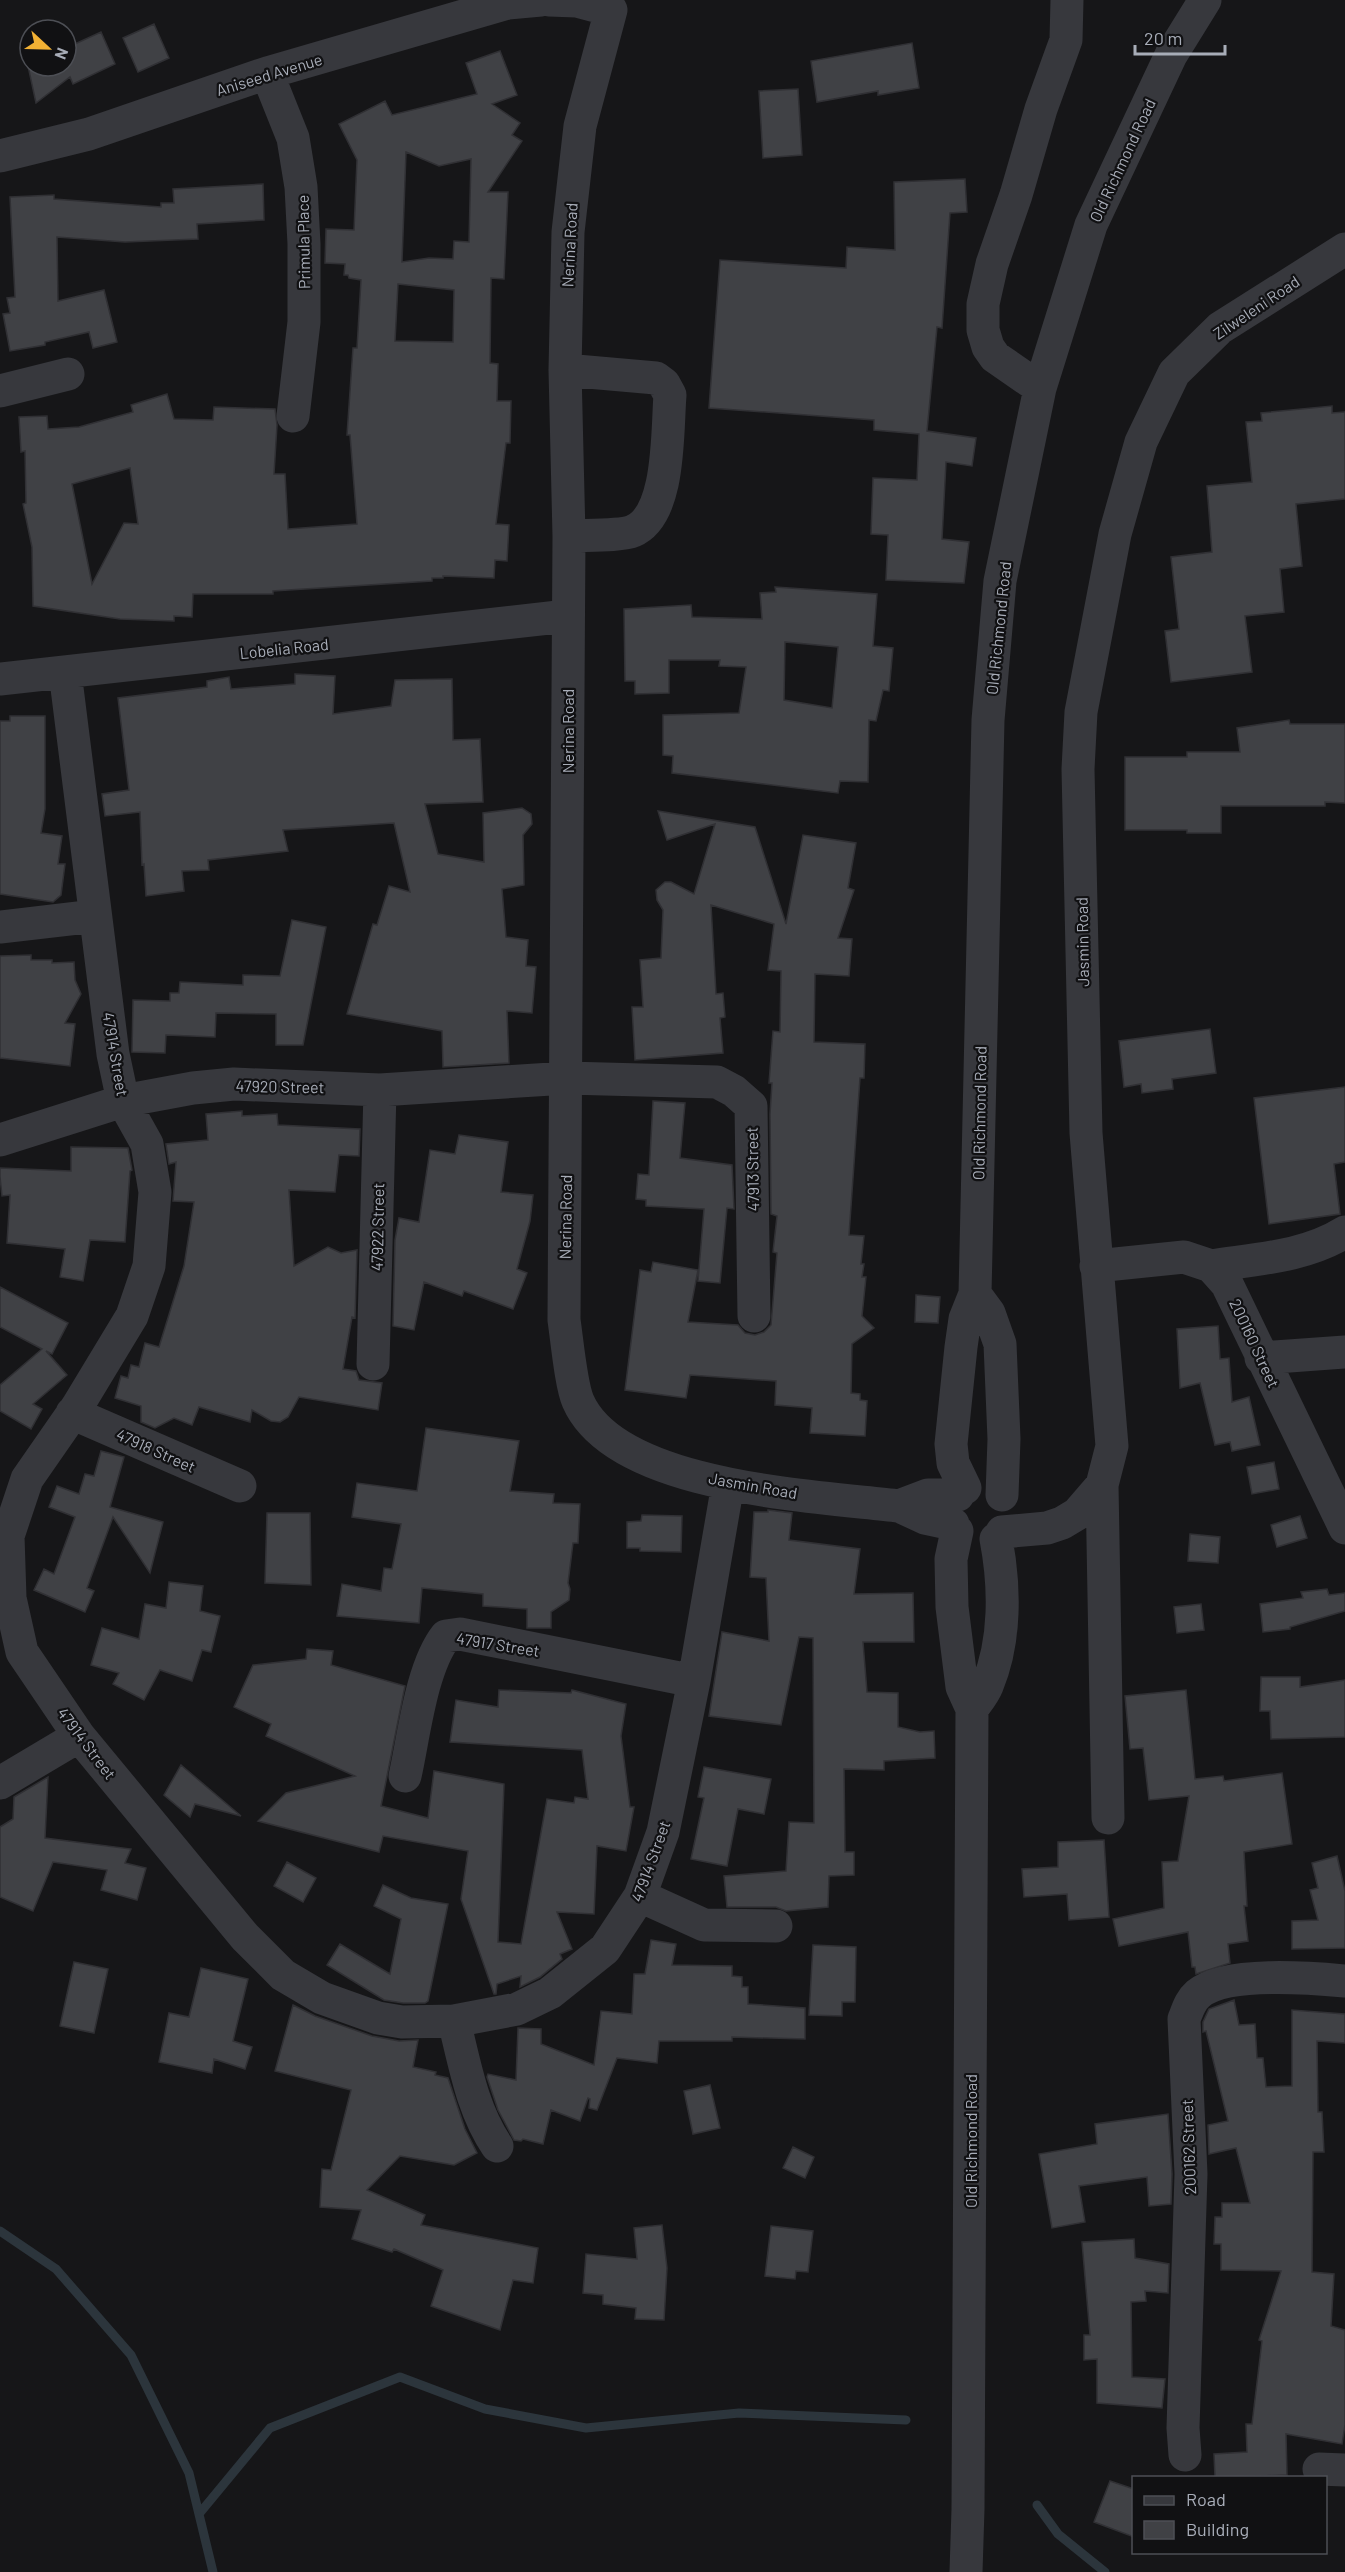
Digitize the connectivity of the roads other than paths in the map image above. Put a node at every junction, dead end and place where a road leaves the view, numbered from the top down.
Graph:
1 (541, 0) edge
2 (549, 0) edge
3 (1067, 0) edge
4 (1205, 0) edge
5 (267, 73) junction
6 (0, 156) edge
7 (1345, 249) edge
8 (565, 370) junction
9 (68, 374) dead end
10 (1174, 374) joint
11 (1041, 388) junction
12 (0, 391) edge
13 (293, 416) dead end
14 (569, 536) junction
15 (567, 616) junction
16 (66, 672) junction
17 (0, 679) edge
18 (95, 916) junction
19 (0, 927) edge
20 (567, 1078) junction
21 (380, 1090) junction
22 (123, 1101) junction
23 (0, 1140) edge
24 (1345, 1232) edge
25 (1096, 1266) junction
26 (1211, 1266) junction
27 (975, 1294) junction
28 (754, 1316) dead end
29 (1345, 1352) edge
30 (1261, 1358) junction
31 (373, 1364) dead end
32 (72, 1413) junction
33 (613, 1443) joint
34 (728, 1484) junction
35 (1102, 1485) junction
36 (240, 1486) dead end
37 (958, 1510) junction
38 (1002, 1517) junction
39 (1345, 1528) edge
40 (694, 1681) junction
41 (972, 1709) junction
42 (79, 1736) junction
43 (405, 1776) dead end
44 (0, 1783) edge
45 (1108, 1818) dead end
46 (640, 1896) junction
47 (776, 1926) dead end
48 (1345, 1981) edge
49 (454, 2022) junction
50 (497, 2146) dead end
51 (1185, 2455) dead end
52 (966, 2572) edge

1 - 5 street, Aniseed Avenue
2 - 8 street, Nerina Road
3 - 11 street
4 - 11 street, Old Richmond Road
5 - 6 street, Aniseed Avenue
5 - 13 street, Primula Place
7 - 10 street, Zilweleni Road
8 - 14 street, Nerina Road
8 - 14 street
9 - 12 street
10 - 25 street, Jasmin Road
11 - 27 street, Old Richmond Road
14 - 15 street, Nerina Road
15 - 16 street, Lobelia Road
15 - 20 street, Nerina Road
16 - 17 street, Lobelia Road
16 - 18 street, 47914 Street
18 - 19 street
18 - 22 street, 47914 Street
20 - 21 street, 47920 Street
20 - 28 street, 47913 Street
20 - 33 street, Nerina Road
21 - 22 street, 47920 Street
21 - 31 street, 47922 Street
22 - 23 street, 47920 Street
22 - 32 street, 47914 Street
24 - 26 street
25 - 26 street
25 - 35 street, Jasmin Road
26 - 30 street, 200160 Street
27 - 37 street, Old Richmond Road
27 - 38 street
29 - 30 street
30 - 39 street, 200160 Street
32 - 36 street, 47918 Street
32 - 42 street, 47914 Street
33 - 34 street, Jasmin Road
34 - 37 street, Jasmin Road
34 - 40 street, 47914 Street
35 - 38 street, Jasmin Road
35 - 45 street
37 - 38 street
37 - 38 street
37 - 41 street, Old Richmond Road
38 - 41 street
40 - 43 street, 47917 Street
40 - 46 street, 47914 Street
41 - 52 street, Old Richmond Road
42 - 44 street
42 - 49 street, 47914 Street
46 - 47 street
46 - 49 street, 47914 Street
48 - 51 street, 200162 Street
49 - 50 street

